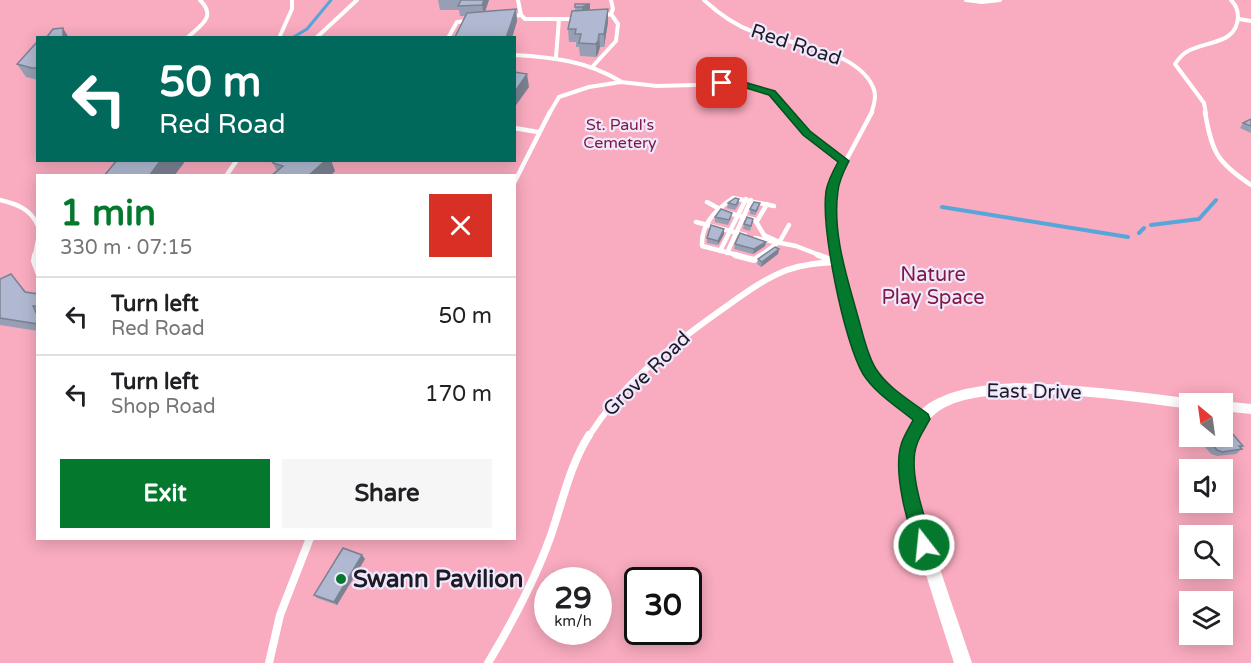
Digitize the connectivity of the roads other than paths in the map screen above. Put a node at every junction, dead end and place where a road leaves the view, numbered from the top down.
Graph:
1 (200, 0) edge
2 (292, 0) edge
3 (357, 0) edge
4 (518, 0) edge
5 (611, 0) edge
6 (704, 0) edge
7 (966, 0) edge
8 (1000, 0) edge
9 (1232, 0) edge
10 (611, 14) junction
11 (522, 15) junction
12 (500, 18) edge
13 (592, 18) edge
14 (559, 19) junction
15 (583, 19) edge
16 (1239, 19) junction
17 (477, 21) edge
18 (1251, 21) edge
19 (189, 36) edge
20 (280, 36) edge
21 (318, 36) edge
22 (449, 36) edge
23 (516, 55) edge
24 (556, 57) junction
25 (593, 66) junction
26 (621, 82) junction
27 (516, 128) edge
28 (538, 132) junction
29 (844, 161) junction
30 (516, 179) edge
31 (1251, 185) edge
32 (748, 199) junction
33 (0, 200) edge
34 (707, 202) dead end
35 (767, 204) junction
36 (774, 206) dead end
37 (718, 209) junction
38 (737, 216) junction
39 (744, 217) junction
40 (757, 221) junction
41 (36, 222) edge
42 (696, 222) dead end
43 (706, 225) junction
44 (789, 225) dead end
45 (729, 231) junction
46 (737, 233) junction
47 (778, 242) junction
48 (36, 250) edge
49 (720, 251) junction
50 (727, 253) junction
51 (837, 262) junction
52 (36, 266) edge
53 (1179, 402) edge
54 (1233, 407) edge
55 (1251, 409) edge
56 (922, 419) junction
57 (309, 540) edge
58 (269, 663) edge
59 (488, 663) edge
60 (963, 663) edge

1 - 19 lane
2 - 20 lane
3 - 21 lane
4 - 11 lane
5 - 10 lane
6 - 29 lane, Red Road
7 - 8 lane
9 - 16 lane
10 - 13 lane
10 - 25 lane
11 - 12 lane
11 - 14 lane
14 - 15 lane
14 - 24 lane
16 - 18 lane
16 - 31 lane
17 - 22 lane
23 - 24 lane
24 - 25 lane
25 - 26 lane
26 - 28 lane
26 - 29 lane
27 - 28 lane
28 - 30 lane
29 - 51 lane, Red Road
32 - 35 lane
32 - 37 lane
32 - 38 lane
32 - 39 lane
33 - 41 lane
34 - 37 lane
35 - 36 lane
35 - 40 lane
37 - 38 lane
37 - 43 lane
38 - 39 lane
38 - 45 lane
39 - 40 lane
39 - 46 lane
40 - 47 lane
42 - 43 lane
43 - 45 lane
43 - 49 lane
44 - 47 lane
45 - 46 lane
45 - 49 lane
46 - 47 lane
46 - 50 lane
47 - 50 lane
47 - 51 lane
48 - 52 lane
49 - 50 lane
51 - 56 lane, Red Road
51 - 59 lane, Grove Road
53 - 56 street, East Drive
54 - 55 street
56 - 60 street, East Drive
57 - 58 lane

